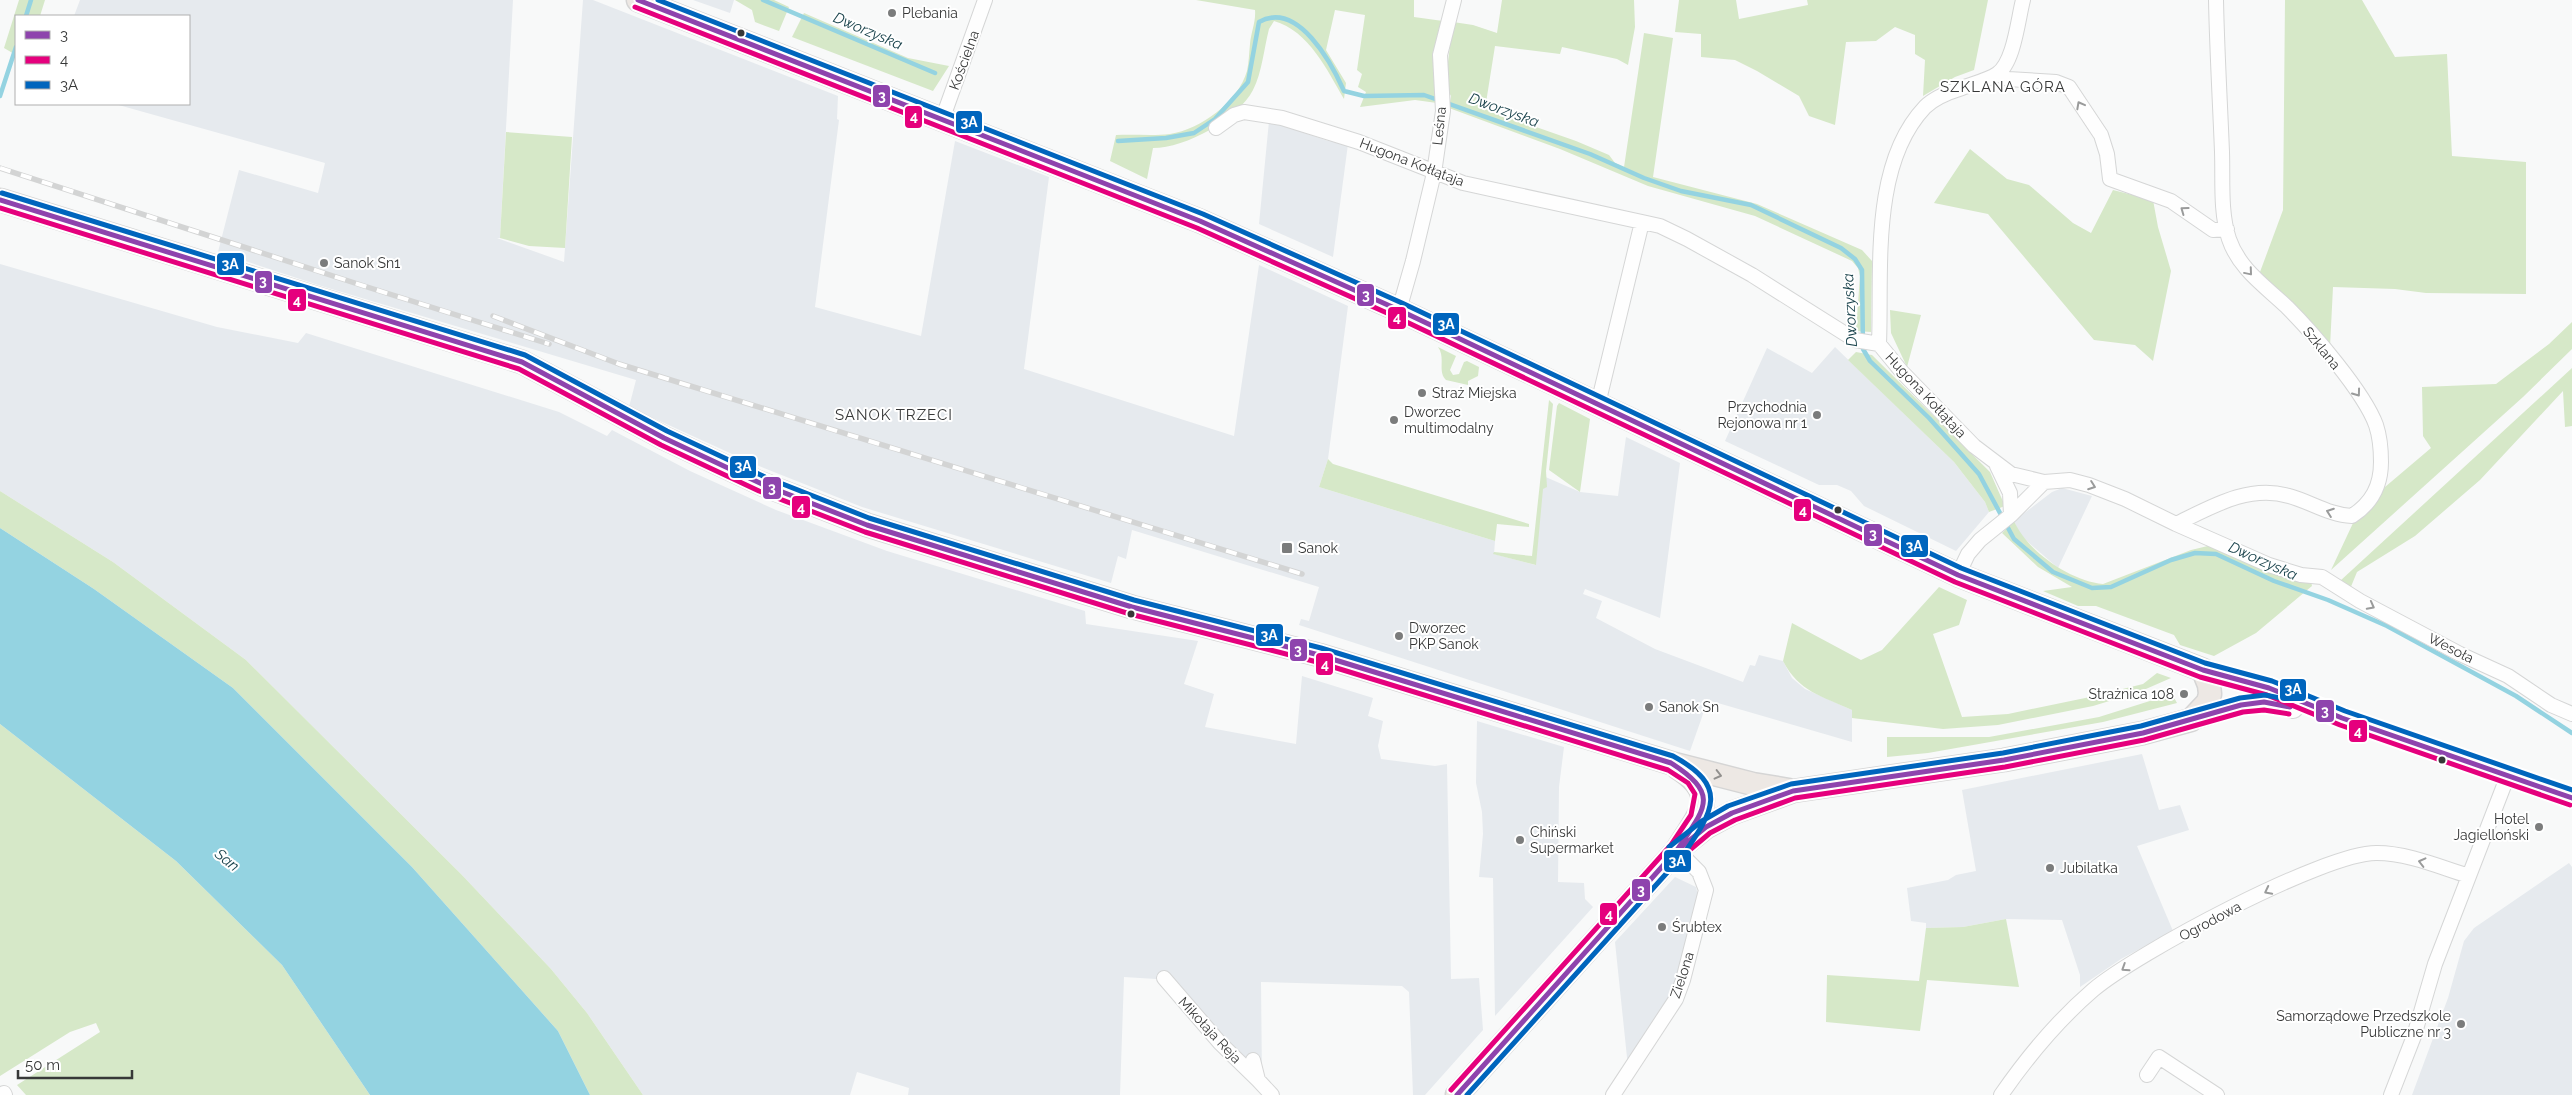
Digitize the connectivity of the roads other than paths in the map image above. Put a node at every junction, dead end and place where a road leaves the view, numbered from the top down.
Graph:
1 (638, 0) edge
2 (986, 0) edge
3 (1454, 0) edge
4 (2023, 0) edge
5 (2216, 0) edge
6 (1997, 74) junction
7 (942, 120) junction
8 (1216, 128) dead end
9 (1434, 173) junction
10 (0, 200) edge
11 (1642, 222) junction
12 (2227, 229) junction
13 (1399, 310) junction
14 (1879, 344) junction
15 (1598, 404) junction
16 (1996, 464) junction
17 (2044, 482) junction
18 (2011, 515) junction
19 (2176, 524) junction
20 (1958, 575) junction
21 (2329, 582) joint
22 (2203, 670) junction
23 (2572, 714) edge
24 (2342, 718) junction
25 (2191, 720) junction
26 (1671, 763) junction
27 (2508, 775) junction
28 (1793, 791) junction
29 (2572, 798) edge
30 (1677, 850) junction
31 (2468, 876) junction
32 (1164, 978) dead end
33 (1253, 1060) dead end
34 (2147, 1076) dead end
35 (1258, 1080) junction
36 (1272, 1095) edge
37 (1457, 1095) edge
38 (1614, 1095) edge
39 (2001, 1095) edge
40 (2217, 1095) edge
41 (2391, 1095) edge

1 - 7 main road
2 - 7 street, Kościelna
3 - 9 street, Leśna
4 - 6 street
5 - 12 street, Szklana
12 -> 6 street
6 - 14 street
7 - 13 main road
8 - 9 street, Hugona Kołłątaja
9 - 11 street, Hugona Kołłątaja
9 - 13 street, Leśna
10 - 26 main road
11 - 14 street, Hugona Kołłątaja
11 - 15 street
12 -> 19 street, Szklana
13 - 15 main road
14 - 16 street, Hugona Kołłątaja
15 - 20 main road
16 - 17 street, Hugona Kołłątaja
16 - 18 street, Hugona Kołłątaja
17 - 18 street
17 -> 19 street, Hugona Kołłątaja
18 - 20 street
19 - 21 street, Hugona Kołłątaja
20 - 22 main road
21 -> 23 street, Wesoła
22 - 24 street
22 - 25 main road
24 - 25 street
24 - 27 street
25 - 28 main road
26 -> 28 main road
26 - 30 main road
27 - 29 street
27 - 31 street
28 - 30 main road
30 - 37 main road
30 - 38 street, Zielona
31 -> 39 street, Ogrodowa
31 - 41 street
32 - 35 street, Mikołaja Reja
33 - 35 street, Mikołaja Reja
34 - 40 street
35 - 36 street, Mikołaja Reja

